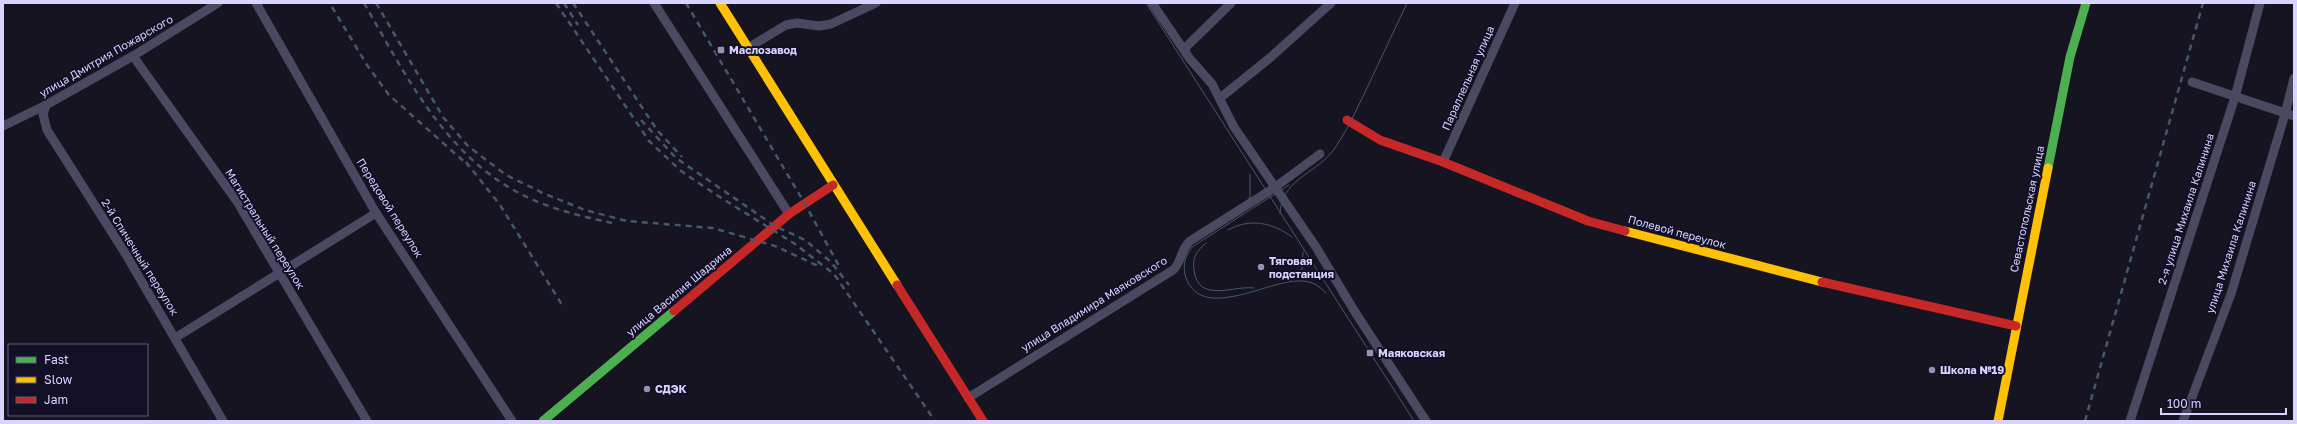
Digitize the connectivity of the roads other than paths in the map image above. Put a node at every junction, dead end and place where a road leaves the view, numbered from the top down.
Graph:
1 (218, 3) edge
2 (256, 3) edge
3 (654, 3) edge
4 (720, 3) edge
5 (876, 3) edge
6 (1152, 3) edge
7 (1231, 3) edge
8 (1331, 3) edge
9 (1515, 3) edge
10 (2086, 3) edge
11 (2260, 3) edge
12 (748, 48) junction
13 (1184, 50) junction
14 (133, 56) junction
15 (2294, 78) edge
16 (2192, 82) dead end
17 (2235, 97) junction
18 (1220, 98) junction
19 (46, 105) junction
20 (2290, 115) edge
21 (1346, 120) dead end
22 (3, 126) edge
23 (1320, 154) dead end
24 (1443, 162) junction
25 (833, 185) junction
26 (1274, 188) junction
27 (376, 213) junction
28 (789, 214) junction
29 (281, 274) junction
30 (2016, 326) junction
31 (175, 338) junction
32 (968, 398) junction
33 (224, 421) edge
34 (367, 421) edge
35 (512, 421) edge
36 (544, 421) edge
37 (983, 421) edge
38 (1426, 421) edge
39 (1998, 421) edge
40 (2130, 421) edge
41 (2183, 421) edge

1 - 14 street, улица Дмитрия Пожарского
2 - 27 street, Передовой переулок
3 - 28 street
4 - 12 street
5 - 12 street
6 - 13 street
7 - 13 street
8 - 18 street
9 - 24 street, Параллельная улица
10 - 30 street, Севастопольская улица
11 - 17 street, 2-я улица Михаила Калинина
12 - 25 street
13 - 18 street
14 - 19 street, улица Дмитрия Пожарского
14 - 29 street, Магистральный переулок
15 - 20 street, улица Михаила Калинина
16 - 17 street
17 - 20 street
17 - 40 street, 2-я улица Михаила Калинина
18 - 26 street
19 - 22 street, улица Дмитрия Пожарского
19 - 31 street, 2-й Спичечный переулок
20 - 41 street, улица Михаила Калинина
21 - 24 street, Полевой переулок
23 - 26 street, улица Владимира Маяковского
24 - 30 street, Полевой переулок
25 - 28 street, улица Василия Шадрина
25 - 32 street
26 - 32 street, улица Владимира Маяковского
26 - 38 street
27 - 29 street
27 - 35 street, Передовой переулок
28 - 36 street, улица Василия Шадрина
29 - 31 street
29 - 34 street, Магистральный переулок
30 - 39 street, Севастопольская улица
31 - 33 street, 2-й Спичечный переулок
32 - 37 street

